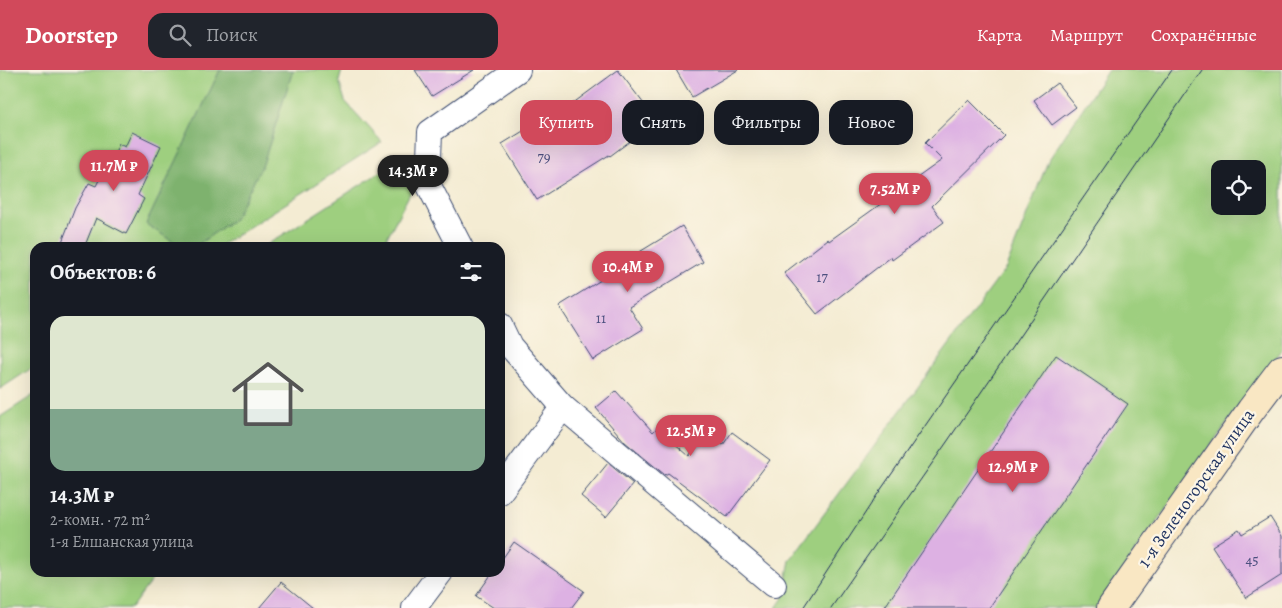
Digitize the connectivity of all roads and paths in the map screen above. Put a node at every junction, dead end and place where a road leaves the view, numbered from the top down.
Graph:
1 (518, 70) edge
2 (458, 242) edge
3 (505, 336) edge
4 (1282, 369) edge
5 (563, 407) junction
6 (505, 485) edge
7 (437, 577) edge
8 (774, 585) dead end
9 (414, 608) edge
10 (1111, 608) edge

1 - 2 street
3 - 5 street
4 - 10 main road, 1-я Зеленогорская улица
5 - 6 street
5 - 8 street
7 - 9 street

